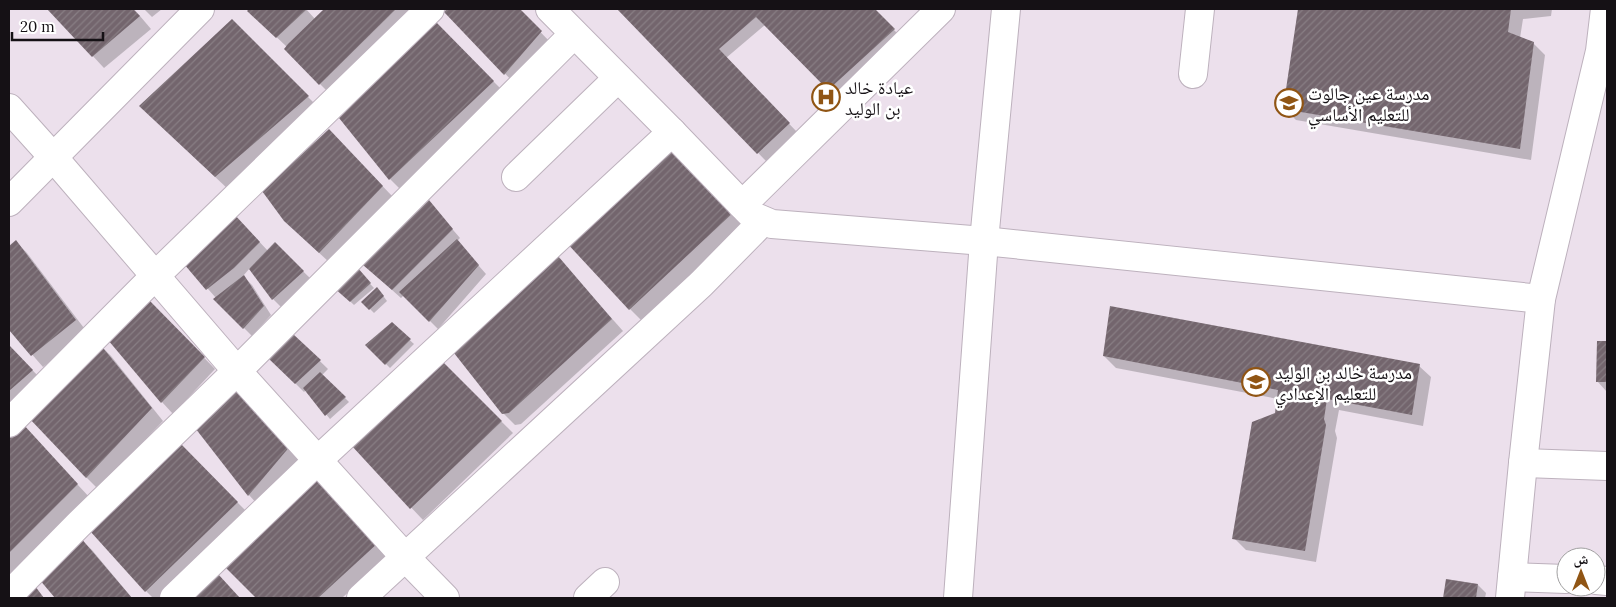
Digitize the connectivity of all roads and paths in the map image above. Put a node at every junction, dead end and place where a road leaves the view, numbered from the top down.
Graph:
1 (200, 9) edge
2 (430, 9) edge
3 (550, 9) edge
4 (941, 9) edge
5 (1006, 9) edge
6 (1200, 9) edge
7 (1605, 9) edge
8 (574, 34) junction
9 (1604, 50) edge
10 (1193, 74) dead end
11 (618, 78) junction
12 (9, 108) edge
13 (672, 132) junction
14 (53, 157) junction
15 (516, 177) dead end
16 (9, 202) edge
17 (752, 213) junction
18 (984, 241) junction
19 (156, 276) junction
20 (1541, 299) junction
21 (237, 371) junction
22 (9, 423) edge
23 (318, 460) junction
24 (1523, 463) junction
25 (1607, 466) edge
26 (405, 557) junction
27 (1556, 581) edge
28 (1511, 588) edge
29 (9, 595) edge
30 (174, 598) edge
31 (361, 598) edge
32 (445, 598) edge
33 (958, 598) edge

1 - 14 street
2 - 19 street
3 - 8 street
4 - 17 street
5 - 18 street
6 - 10 street
7 - 9 street
8 - 11 street
8 - 21 street
9 - 20 street
11 - 13 street
11 - 15 street
12 - 14 street
13 - 17 street
13 - 23 street
14 - 16 street
14 - 19 street
17 - 18 street
17 - 26 street
18 - 20 street
18 - 33 street
19 - 21 street
19 - 22 street
20 - 24 street
21 - 23 street
21 - 29 street
23 - 26 street
23 - 30 street
24 - 25 street
24 - 28 street
26 - 31 street
26 - 32 street
27 - 28 street

